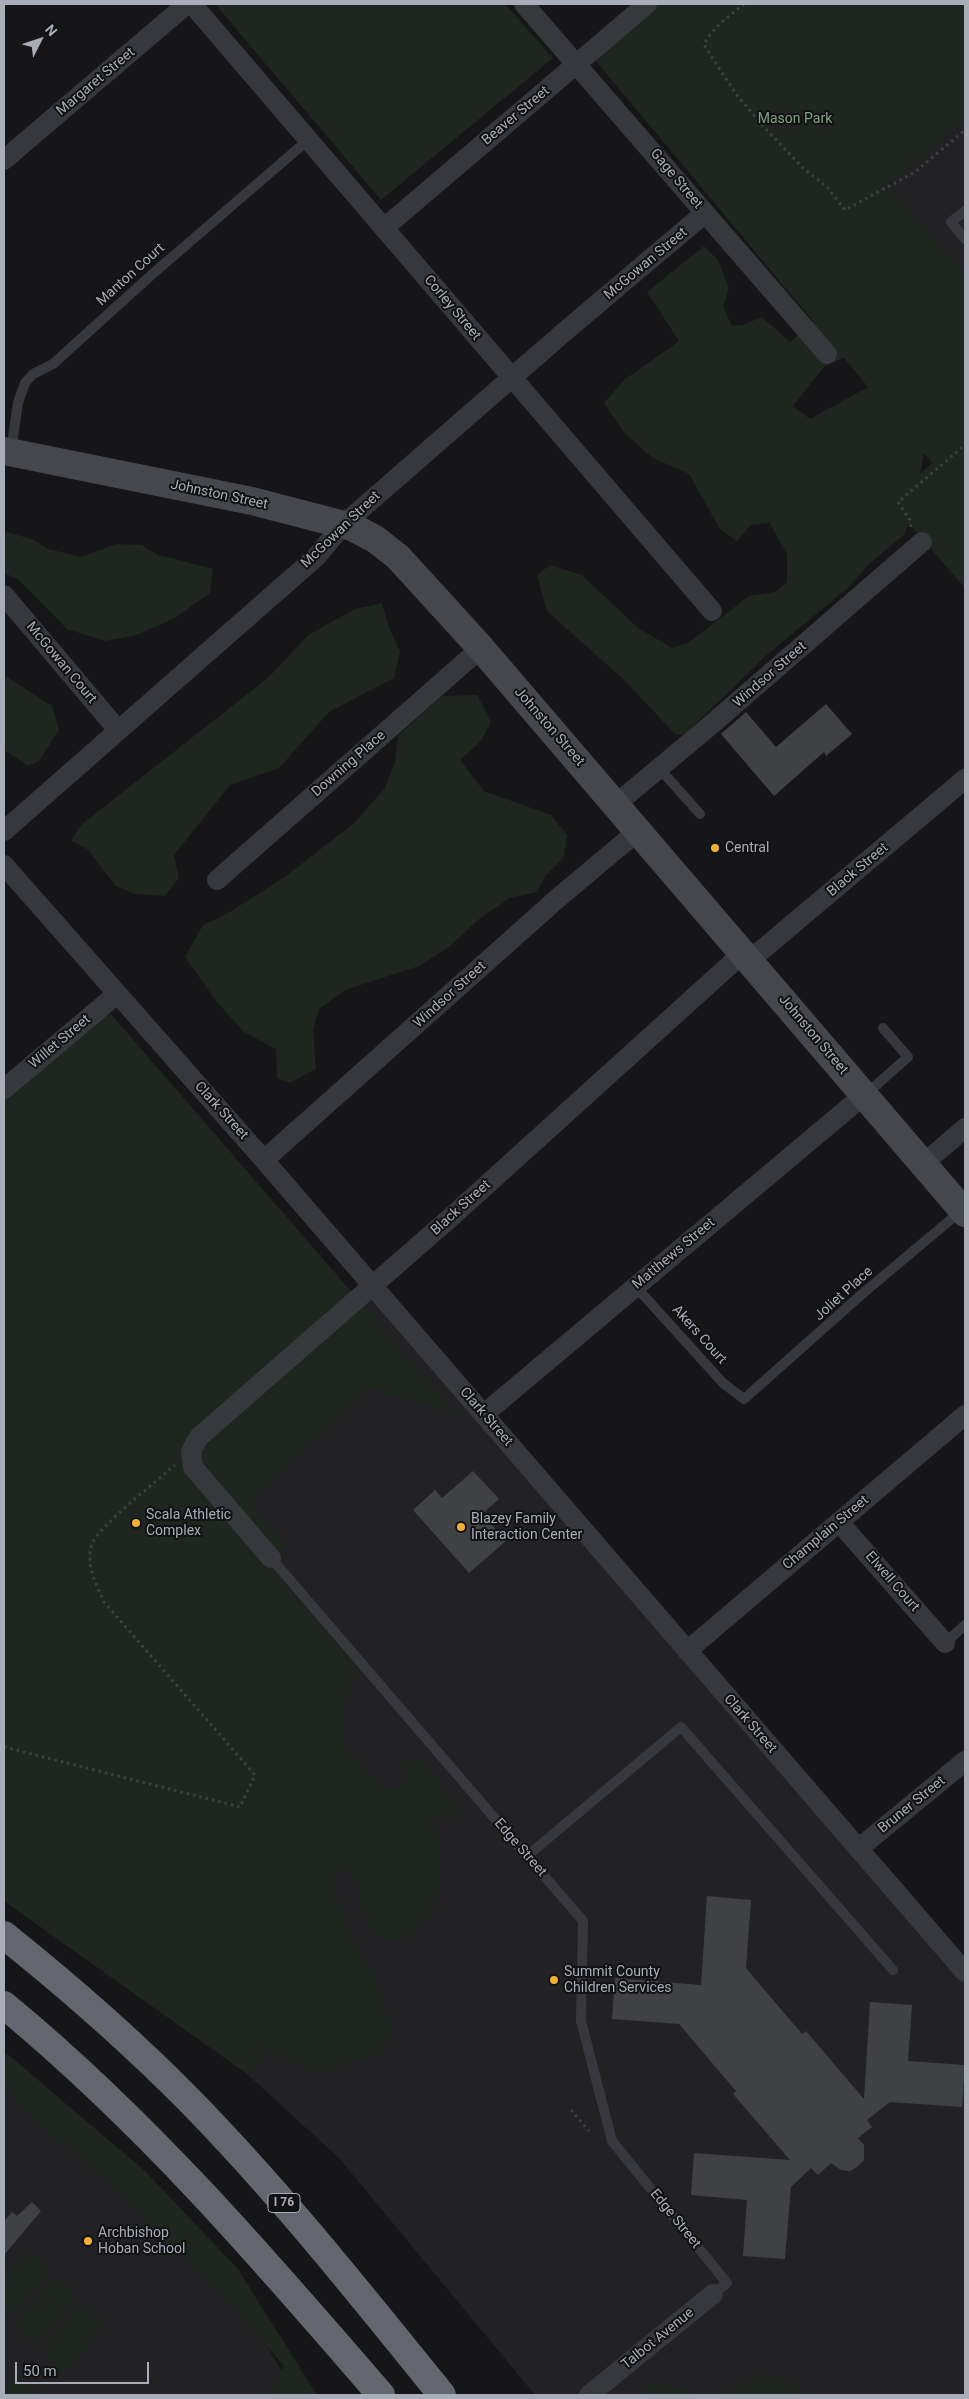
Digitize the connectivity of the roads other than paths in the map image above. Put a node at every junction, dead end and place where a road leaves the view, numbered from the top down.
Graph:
1 (187, 4) edge
2 (192, 4) edge
3 (524, 4) edge
4 (647, 4) edge
5 (578, 64) junction
6 (308, 140) junction
7 (4, 160) edge
8 (965, 211) edge
9 (705, 214) junction
10 (384, 228) junction
11 (965, 238) edge
12 (827, 354) dead end
13 (512, 379) junction
14 (7, 452) edge
15 (343, 524) junction
16 (922, 542) road end
17 (4, 595) edge
18 (712, 612) dead end
19 (481, 648) junction
20 (118, 730) junction
21 (659, 768) junction
22 (965, 779) edge
23 (615, 805) junction
24 (700, 814) dead end
25 (4, 831) edge
26 (638, 831) junction
27 (4, 865) edge
28 (217, 880) dead end
29 (747, 957) junction
30 (117, 994) junction
31 (883, 1028) dead end
32 (4, 1089) edge
33 (864, 1095) junction
34 (965, 1128) edge
35 (264, 1160) junction
36 (923, 1164) junction
37 (964, 1211) edge
38 (372, 1287) junction
39 (636, 1287) junction
40 (744, 1399) joint
41 (484, 1414) junction
42 (965, 1415) edge
43 (192, 1459) joint
44 (840, 1522) junction
45 (272, 1558) joint
46 (965, 1625) edge
47 (945, 1643) joint
48 (687, 1651) junction
49 (965, 1761) edge
50 (858, 1848) junction
51 (527, 1856) junction
52 (4, 1935) edge
53 (893, 1970) dead end
54 (965, 1972) edge
55 (4, 2005) edge
56 (720, 2288) joint
57 (381, 2395) edge
58 (442, 2395) edge
59 (589, 2395) edge

1 - 7 street, Margaret Street
2 - 6 street, Corley Street
3 - 5 street, Gage Street
4 - 5 street, Beaver Street
5 - 9 street, Gage Street
5 - 10 street, Beaver Street
6 - 10 street, Corley Street
6 - 14 lane, Manton Court
8 - 11 lane
9 - 12 street, Gage Street
9 - 13 street, McGowan Street
10 - 13 street, Corley Street
13 - 15 street, McGowan Street
13 - 18 street, Corley Street
14 - 15 main road, Johnston Street
15 - 19 main road, Johnston Street
15 - 20 street, McGowan Street
16 - 21 street, Windsor Street
17 - 20 street, McGowan Court
19 - 23 main road, Johnston Street
19 - 28 street, Downing Place
20 - 25 street, McGowan Street
21 - 23 street, Windsor Street
21 - 24 lane
22 - 29 street, Black Street
23 - 26 main road, Johnston Street
26 - 29 main road, Johnston Street
26 - 35 street, Windsor Street
27 - 30 street, Clark Street
29 - 33 main road, Johnston Street
29 - 38 street, Black Street
30 - 32 street, Willet Street
30 - 35 street, Clark Street
31 - 33 lane
33 - 36 main road, Johnston Street
33 - 39 street, Matthews Street
34 - 36 street
35 - 38 street, Clark Street
36 - 37 main road, Johnston Street
37 - 40 lane, Joliet Place
38 - 41 street, Clark Street
38 - 43 street, Black Street
39 - 40 lane, Akers Court
39 - 41 street, Matthews Street
41 - 48 street, Clark Street
42 - 44 street, Champlain Street
43 - 45 street, Edge Street
44 - 47 street, Elwell Court
44 - 48 street, Champlain Street
45 - 51 lane, Edge Street
46 - 47 lane
48 - 50 street, Clark Street
49 - 50 street, Bruner Street
50 - 54 street, Clark Street
51 - 53 lane
51 - 56 lane, Edge Street
52 - 58 highway, I 76
55 - 57 highway
56 - 59 street, Talbot Avenue

